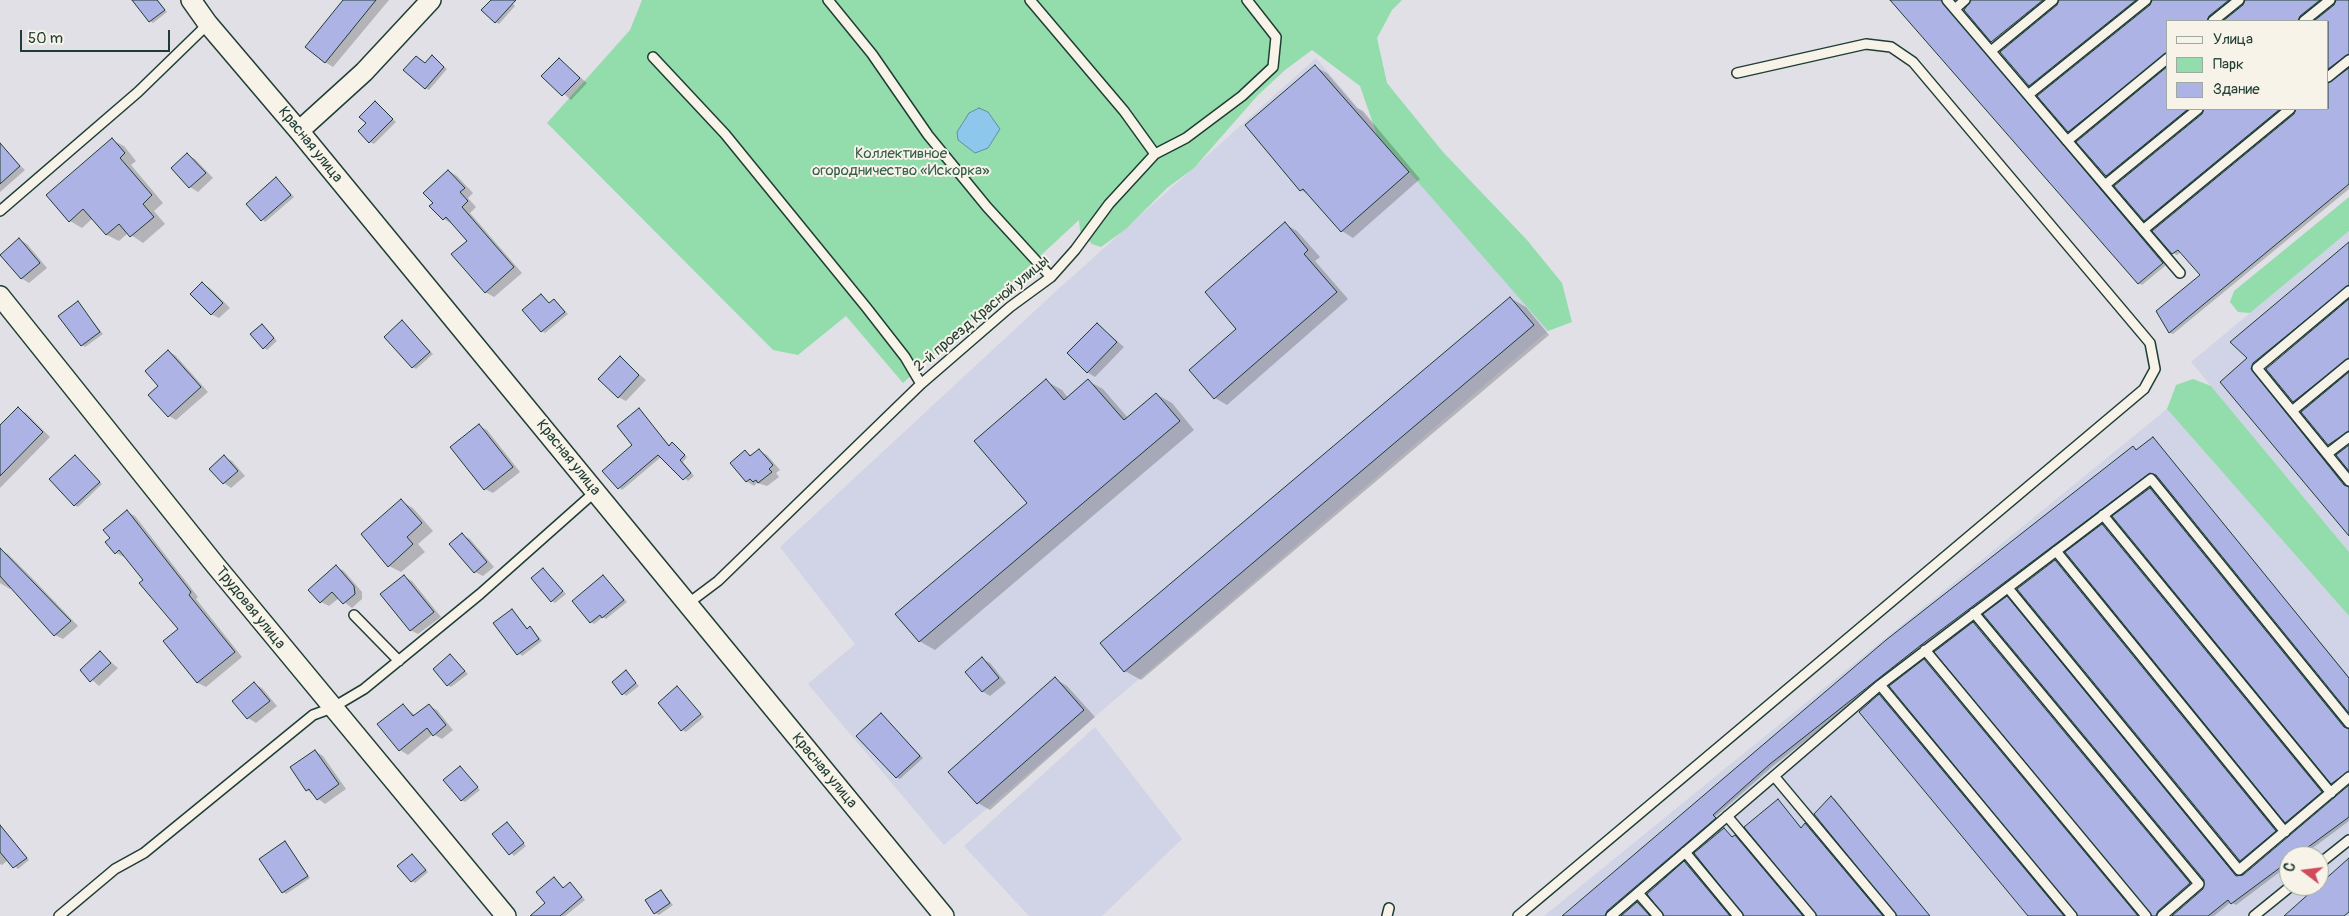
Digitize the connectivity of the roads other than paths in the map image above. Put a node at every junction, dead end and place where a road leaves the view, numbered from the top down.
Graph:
1 (191, 0) edge
2 (828, 0) edge
3 (1030, 0) edge
4 (1247, 0) edge
5 (1947, 0) edge
6 (1965, 0) edge
7 (2053, 0) edge
8 (2146, 0) edge
9 (2239, 0) edge
10 (2330, 0) edge
11 (421, 4) edge
12 (1955, 9) junction
13 (2214, 20) edge
14 (2305, 20) edge
15 (208, 24) junction
16 (1991, 51) junction
17 (653, 57) dead end
18 (2166, 60) edge
19 (2349, 60) edge
20 (1737, 72) dead end
21 (2329, 76) edge
22 (2028, 95) junction
23 (2197, 110) edge
24 (2289, 110) edge
25 (299, 131) junction
26 (2067, 141) junction
27 (1155, 154) junction
28 (2105, 185) junction
29 (0, 211) edge
30 (2143, 230) junction
31 (2180, 273) dead end
32 (1051, 277) junction
33 (2349, 291) edge
34 (0, 296) edge
35 (2349, 364) edge
36 (921, 384) junction
37 (2292, 411) junction
38 (2349, 437) edge
39 (2327, 454) junction
40 (2349, 481) edge
41 (596, 491) junction
42 (2103, 515) junction
43 (2056, 551) junction
44 (2008, 588) junction
45 (686, 605) junction
46 (1974, 613) junction
47 (354, 615) dead end
48 (1925, 650) junction
49 (399, 661) junction
50 (1880, 685) junction
51 (332, 708) junction
52 (2349, 723) edge
53 (1774, 776) junction
54 (2349, 777) edge
55 (2332, 793) junction
56 (1727, 816) junction
57 (2285, 832) junction
58 (2349, 840) edge
59 (1685, 852) junction
60 (2329, 856) edge
61 (1638, 893) junction
62 (2279, 896) edge
63 (59, 916) edge
64 (506, 916) edge
65 (944, 916) edge
66 (1518, 916) edge
67 (1611, 916) edge
68 (1658, 916) edge
69 (1738, 916) edge
70 (1811, 916) edge
71 (1891, 916) edge
72 (2072, 916) edge
73 (2146, 916) edge
74 (2162, 916) edge
75 (2254, 916) edge

1 - 15 street, Красная улица
2 - 32 lane
3 - 27 lane
4 - 27 lane, 2-й проезд Красной улицы
5 - 12 lane
6 - 12 lane
7 - 16 lane
8 - 22 lane
9 - 13 lane
10 - 14 lane
11 - 25 street
12 - 16 lane
15 - 25 street, Красная улица
15 - 29 lane
16 - 22 lane
17 - 36 lane
18 - 26 lane
19 - 21 lane
20 - 66 lane
22 - 26 lane
23 - 28 lane
24 - 30 lane
25 - 41 street, Красная улица
26 - 28 lane
27 - 32 lane, 2-й проезд Красной улицы
28 - 30 lane
30 - 31 lane
32 - 36 lane, 2-й проезд Красной улицы
33 - 37 lane
34 - 51 street, Трудовая улица
35 - 37 lane
36 - 45 lane, 2-й проезд Красной улицы
37 - 39 lane
38 - 39 lane
39 - 40 lane
41 - 45 street, Красная улица
41 - 49 lane
42 - 43 lane
42 - 52 lane
42 - 55 lane
43 - 44 lane
43 - 57 lane
44 - 46 lane
44 - 57 lane
45 - 65 street, Красная улица
46 - 48 lane
46 - 74 lane
47 - 49 lane
48 - 50 lane
48 - 73 lane
49 - 51 lane
50 - 53 lane
50 - 72 lane
51 - 63 lane
51 - 64 street, Трудовая улица
53 - 56 lane
53 - 71 lane
54 - 55 lane
55 - 57 lane
56 - 59 lane
56 - 70 lane
58 - 60 lane
59 - 61 lane
59 - 69 lane
61 - 67 lane
61 - 68 lane
62 - 75 lane

